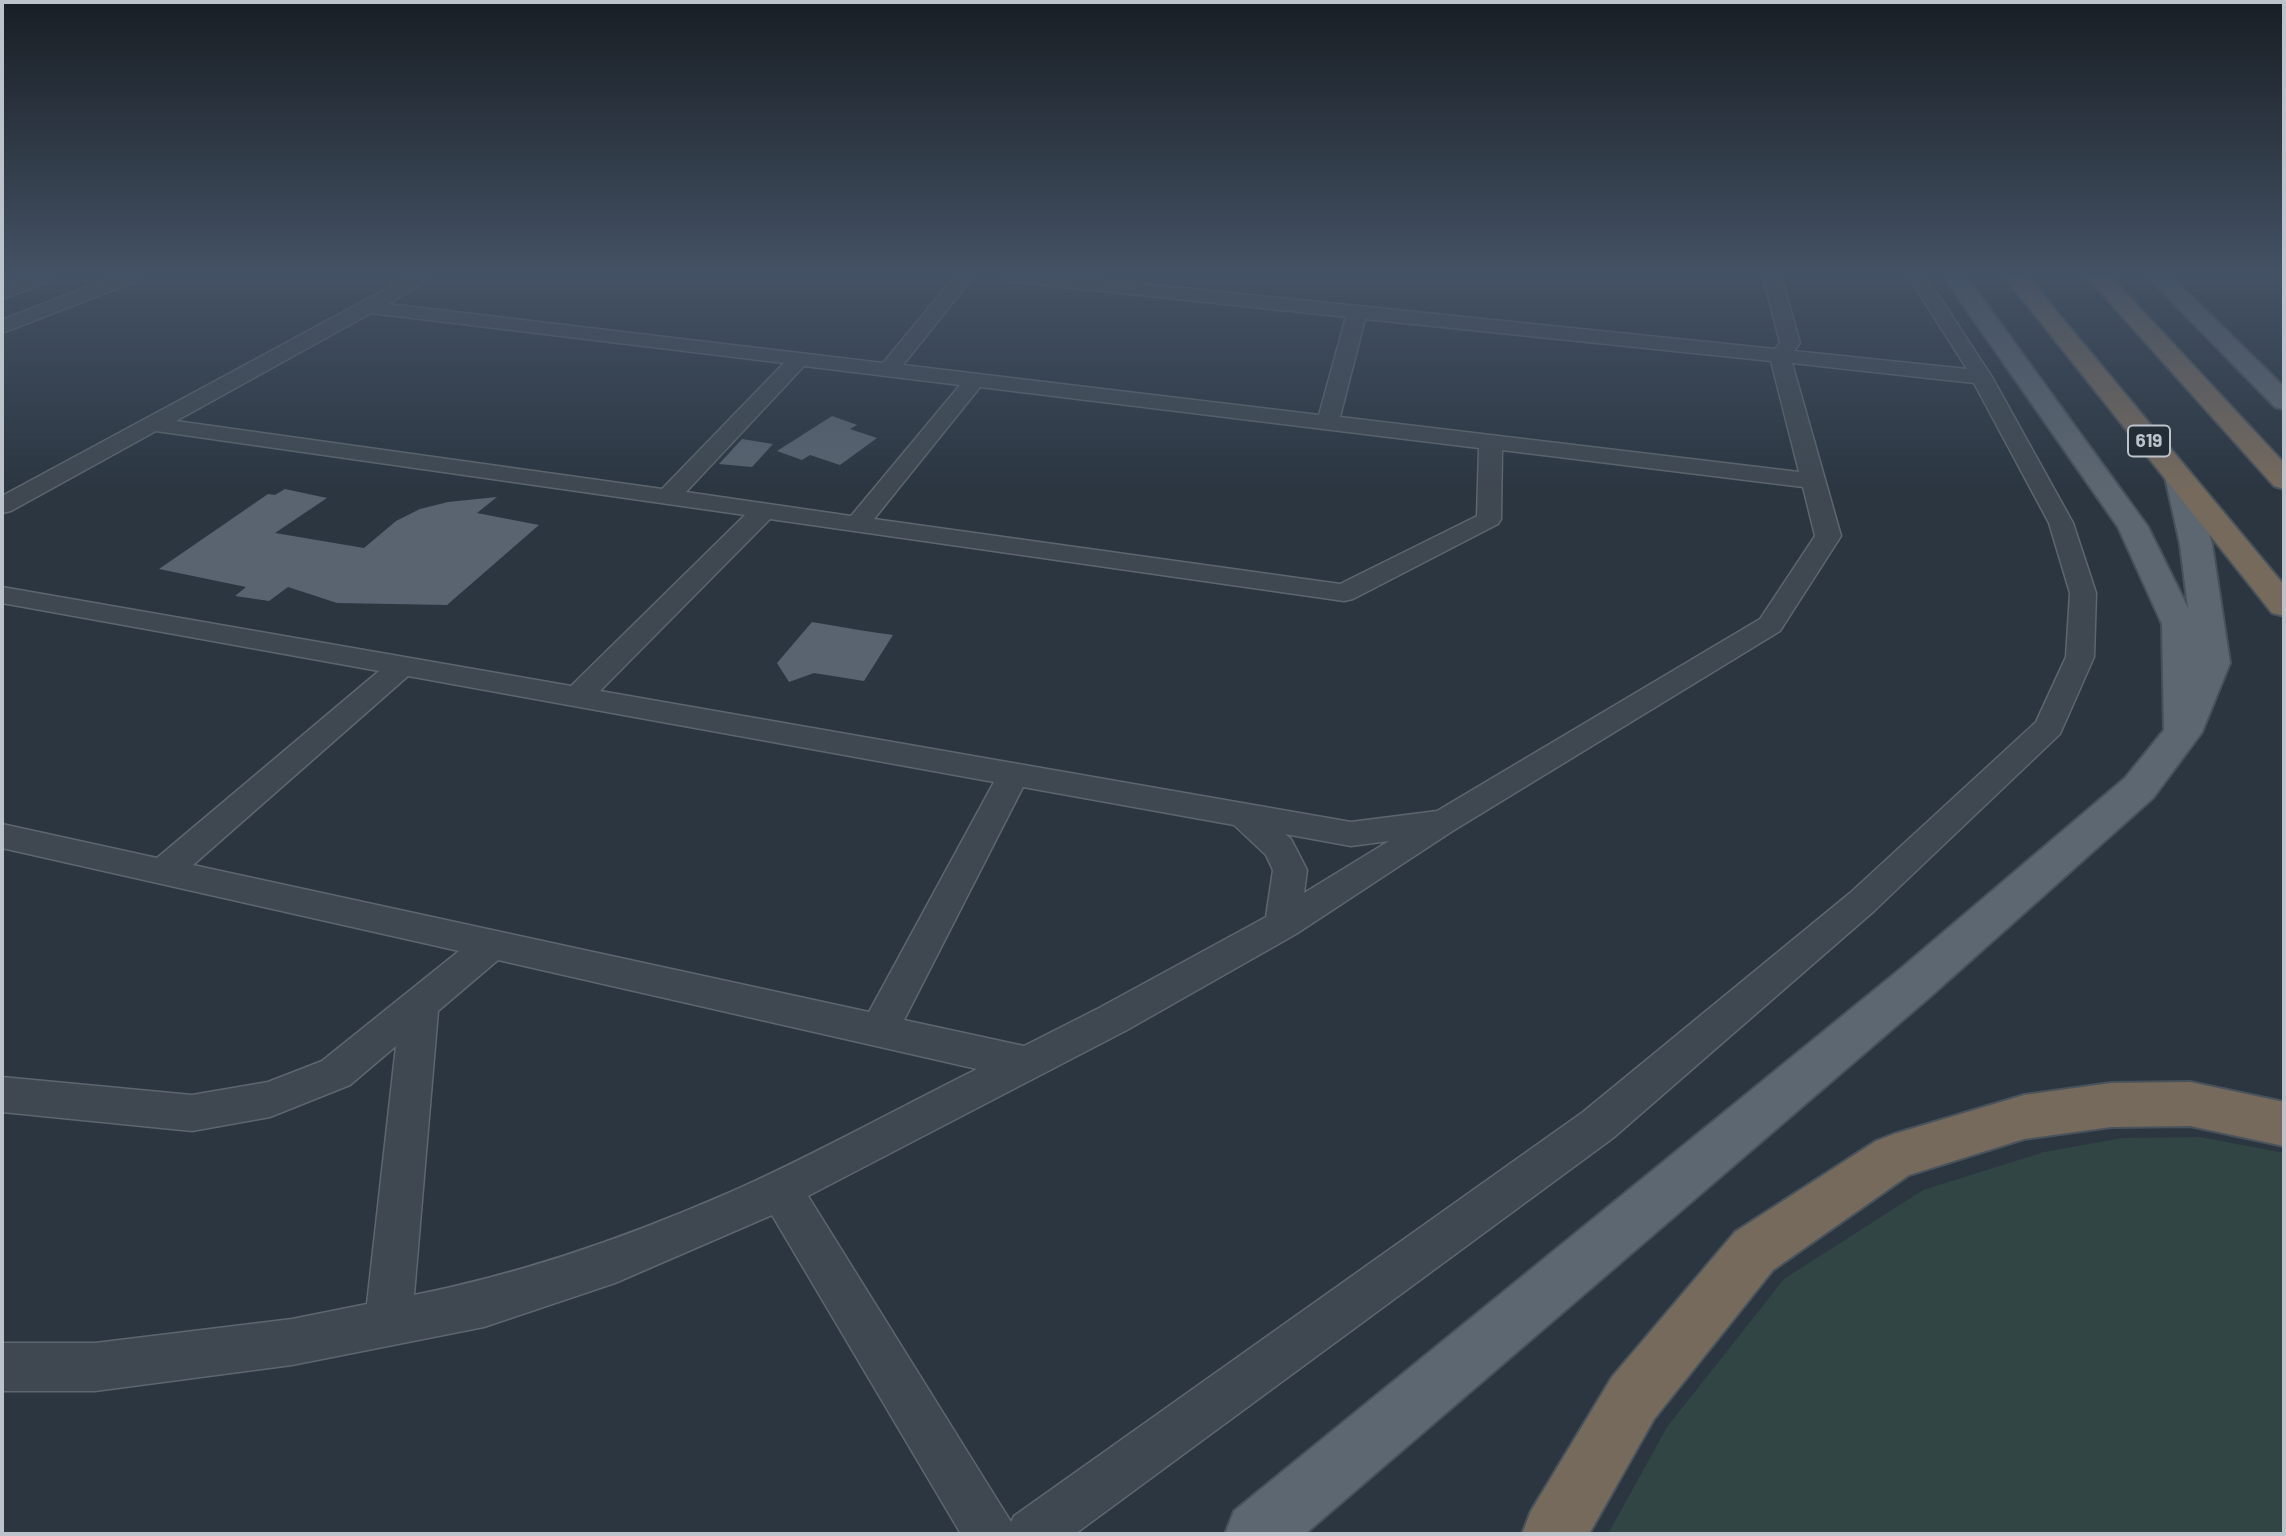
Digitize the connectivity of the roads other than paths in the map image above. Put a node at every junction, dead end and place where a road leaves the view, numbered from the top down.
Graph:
1 (294, 348) edge
2 (705, 348) edge
3 (906, 348) edge
4 (1348, 348) edge
5 (1759, 348) edge
6 (1765, 348) edge
7 (1963, 348) edge
8 (2005, 348) edge
9 (2073, 348) edge
10 (2162, 348) edge
11 (2230, 348) edge
12 (1785, 350) junction
13 (799, 359) junction
14 (1977, 369) junction
15 (888, 370) junction
16 (975, 380) junction
17 (2284, 401) edge
18 (2219, 410) junction
19 (1328, 423) junction
20 (153, 424) junction
21 (1491, 442) junction
22 (2284, 466) edge
23 (2179, 477) junction
24 (2284, 480) edge
25 (1813, 481) junction
26 (668, 497) junction
27 (2, 506) edge
28 (765, 511) junction
29 (858, 524) junction
30 (2, 595) edge
31 (2284, 606) edge
32 (401, 667) junction
33 (576, 698) junction
34 (2183, 732) junction
35 (1013, 775) junction
36 (1244, 815) junction
37 (1444, 822) junction
38 (2, 836) edge
39 (163, 872) junction
40 (1283, 924) junction
41 (492, 945) junction
42 (420, 1004) junction
43 (879, 1031) junction
44 (1026, 1063) junction
45 (2, 1094) edge
46 (2284, 1125) edge
47 (780, 1189) junction
48 (388, 1324) junction
49 (2, 1367) edge
50 (990, 1534) edge
51 (1032, 1534) edge
52 (1258, 1534) edge
53 (1554, 1534) edge

1 - 20 street
2 - 13 street
3 - 15 street
4 - 19 street
5 - 12 street
6 - 12 street
7 - 14 street
8 - 34 main road
9 - 23 highway, 619
10 - 18 highway
11 - 17 main road
12 - 14 street
12 - 25 street
13 - 15 street
13 - 26 street
14 - 51 street
15 - 16 street
16 - 19 street
16 - 29 street
18 - 22 main road
18 - 24 highway
19 - 21 street
20 - 26 street
20 - 27 street
21 - 25 street
21 - 29 street
23 - 31 highway, 619
23 - 34 main road
25 - 37 street
26 - 28 street
28 - 29 street
28 - 33 street
30 - 32 street
32 - 33 street
32 - 39 street
33 - 35 street
34 - 52 main road
35 - 36 street
35 - 43 street
36 - 37 street
36 - 40 street
37 - 40 street
38 - 39 street
39 - 41 street
40 - 44 street
41 - 42 street
41 - 43 street
42 - 45 street
42 - 48 street
43 - 44 street
44 - 47 street
46 - 53 highway
47 - 48 street
47 - 50 street
48 - 49 street

